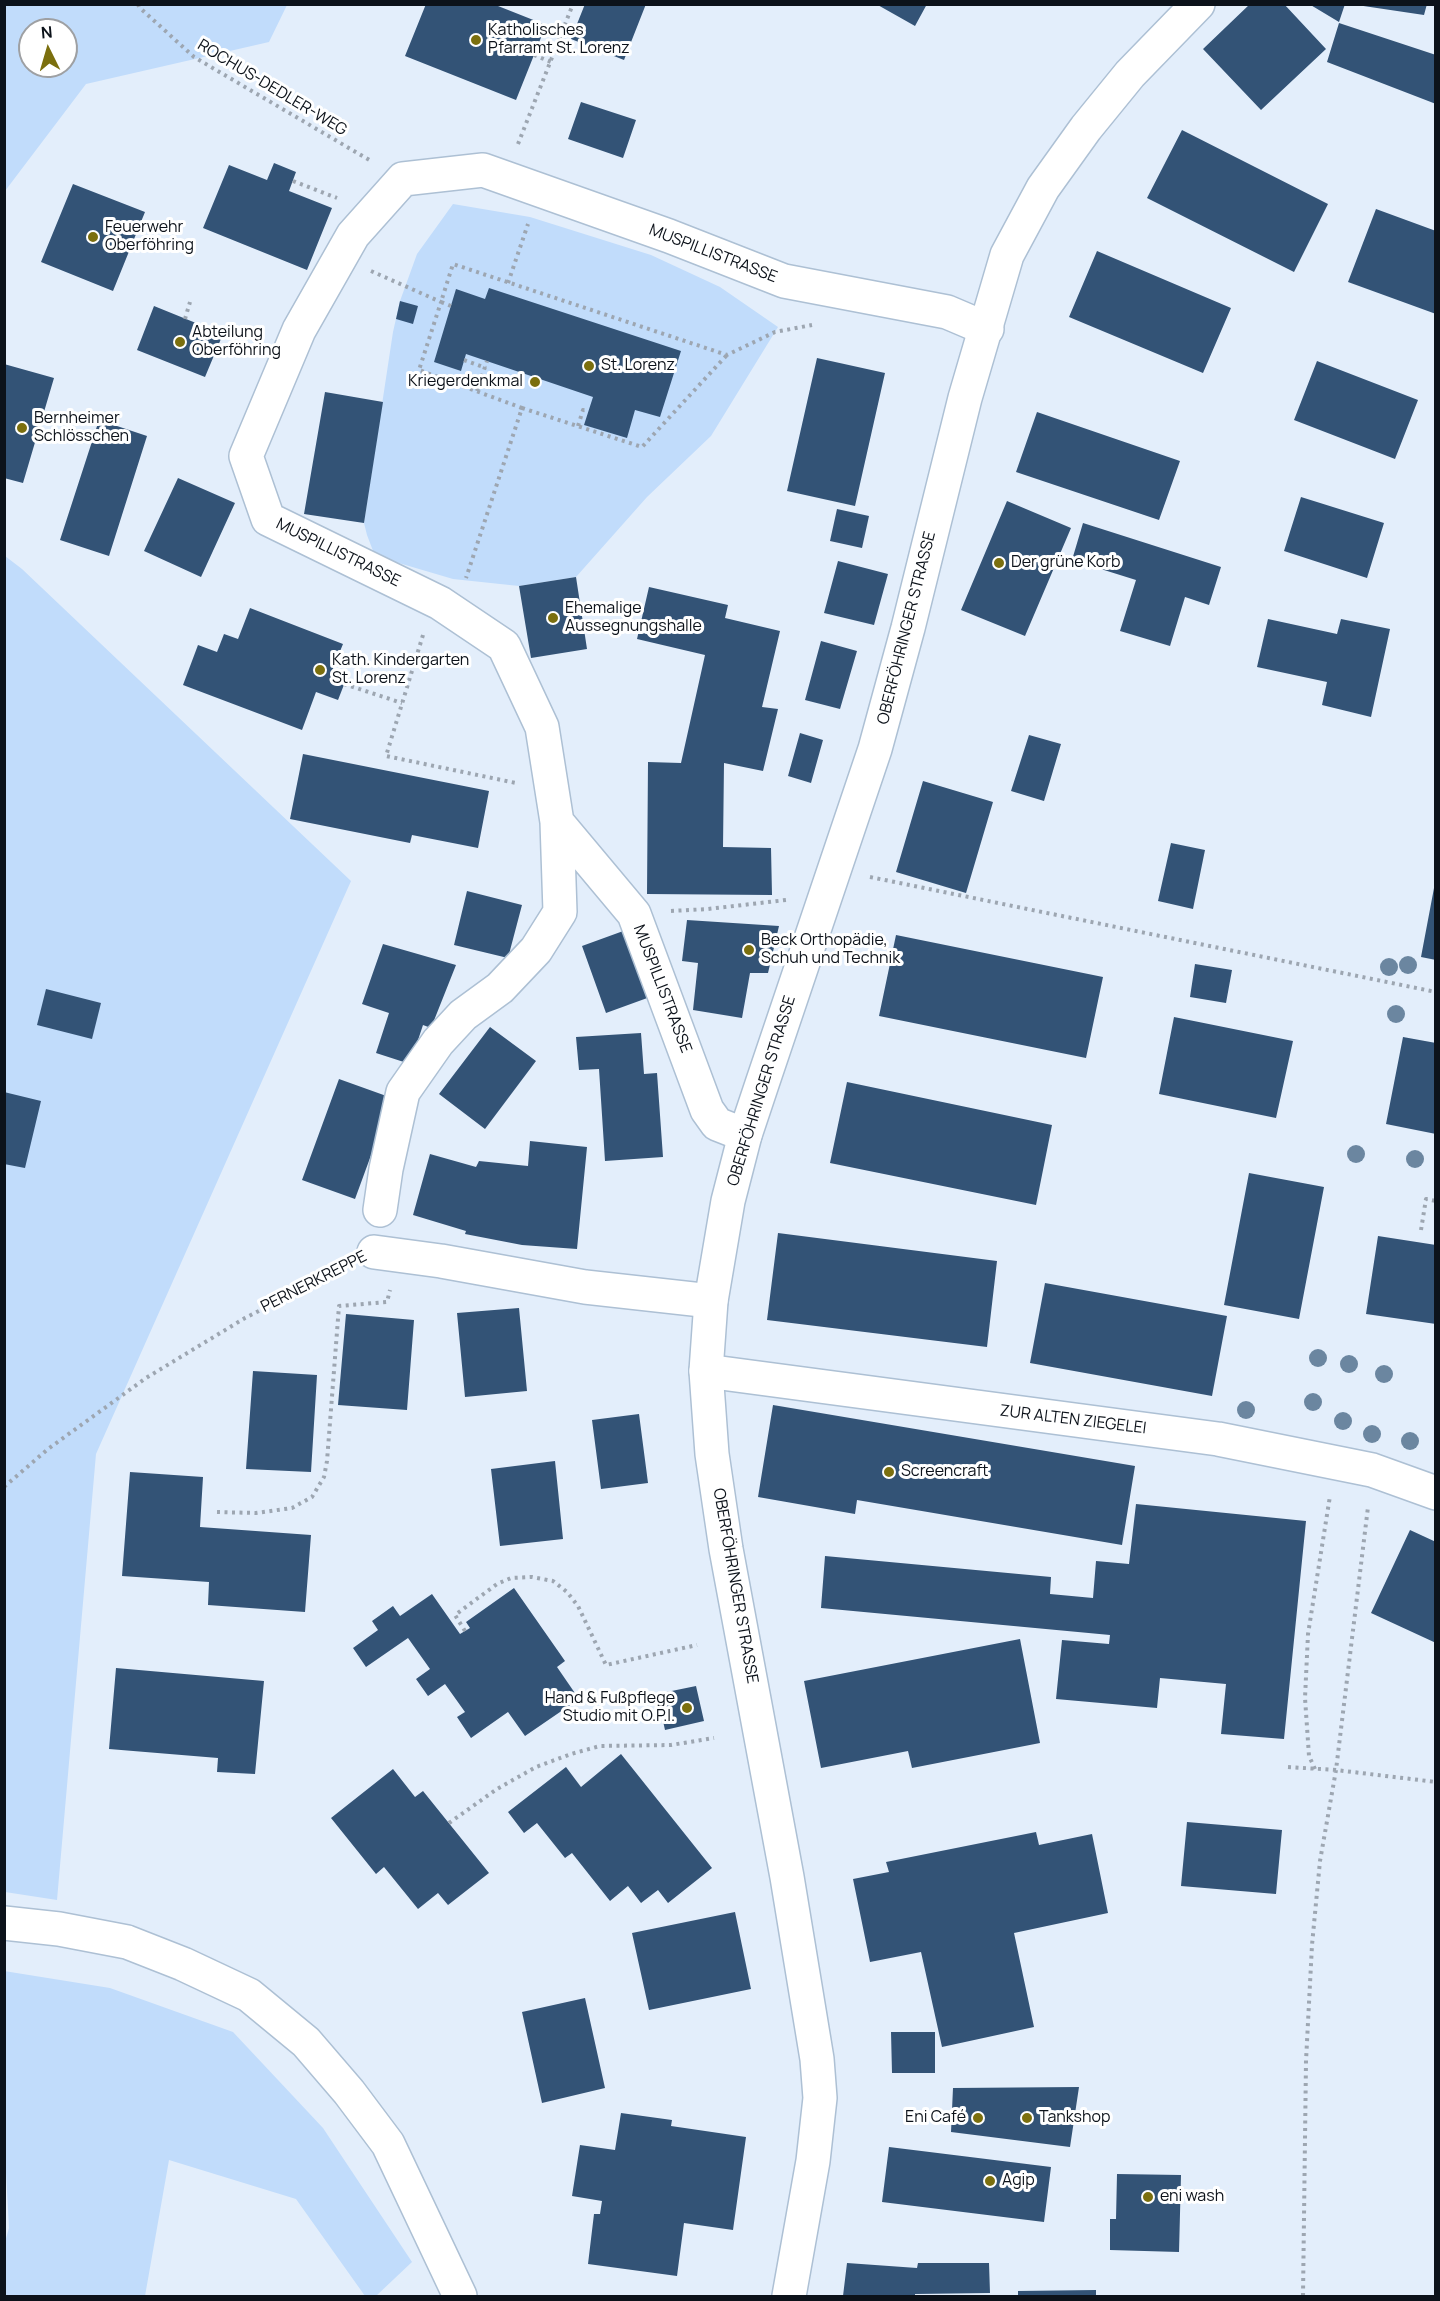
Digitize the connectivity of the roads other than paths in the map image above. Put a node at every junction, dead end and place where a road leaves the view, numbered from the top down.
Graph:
1 (1184, 8) edge
2 (987, 329) junction
3 (557, 822) junction
4 (745, 1135) junction
5 (380, 1210) dead end
6 (387, 1254) road end
7 (711, 1301) junction
8 (706, 1371) junction
9 (1436, 1493) edge
10 (4, 1923) edge
11 (460, 2296) edge
12 (789, 2296) edge

1 - 2 street, OBERFÖHRINGER STRASSE
2 - 3 street, MUSPILLISTRASSE
2 - 4 street, OBERFÖHRINGER STRASSE
3 - 4 street, MUSPILLISTRASSE
3 - 5 street
4 - 7 street, OBERFÖHRINGER STRASSE
6 - 7 street
7 - 8 street, OBERFÖHRINGER STRASSE
8 - 9 street, ZUR ALTEN ZIEGELEI
8 - 12 street, OBERFÖHRINGER STRASSE
10 - 11 street

